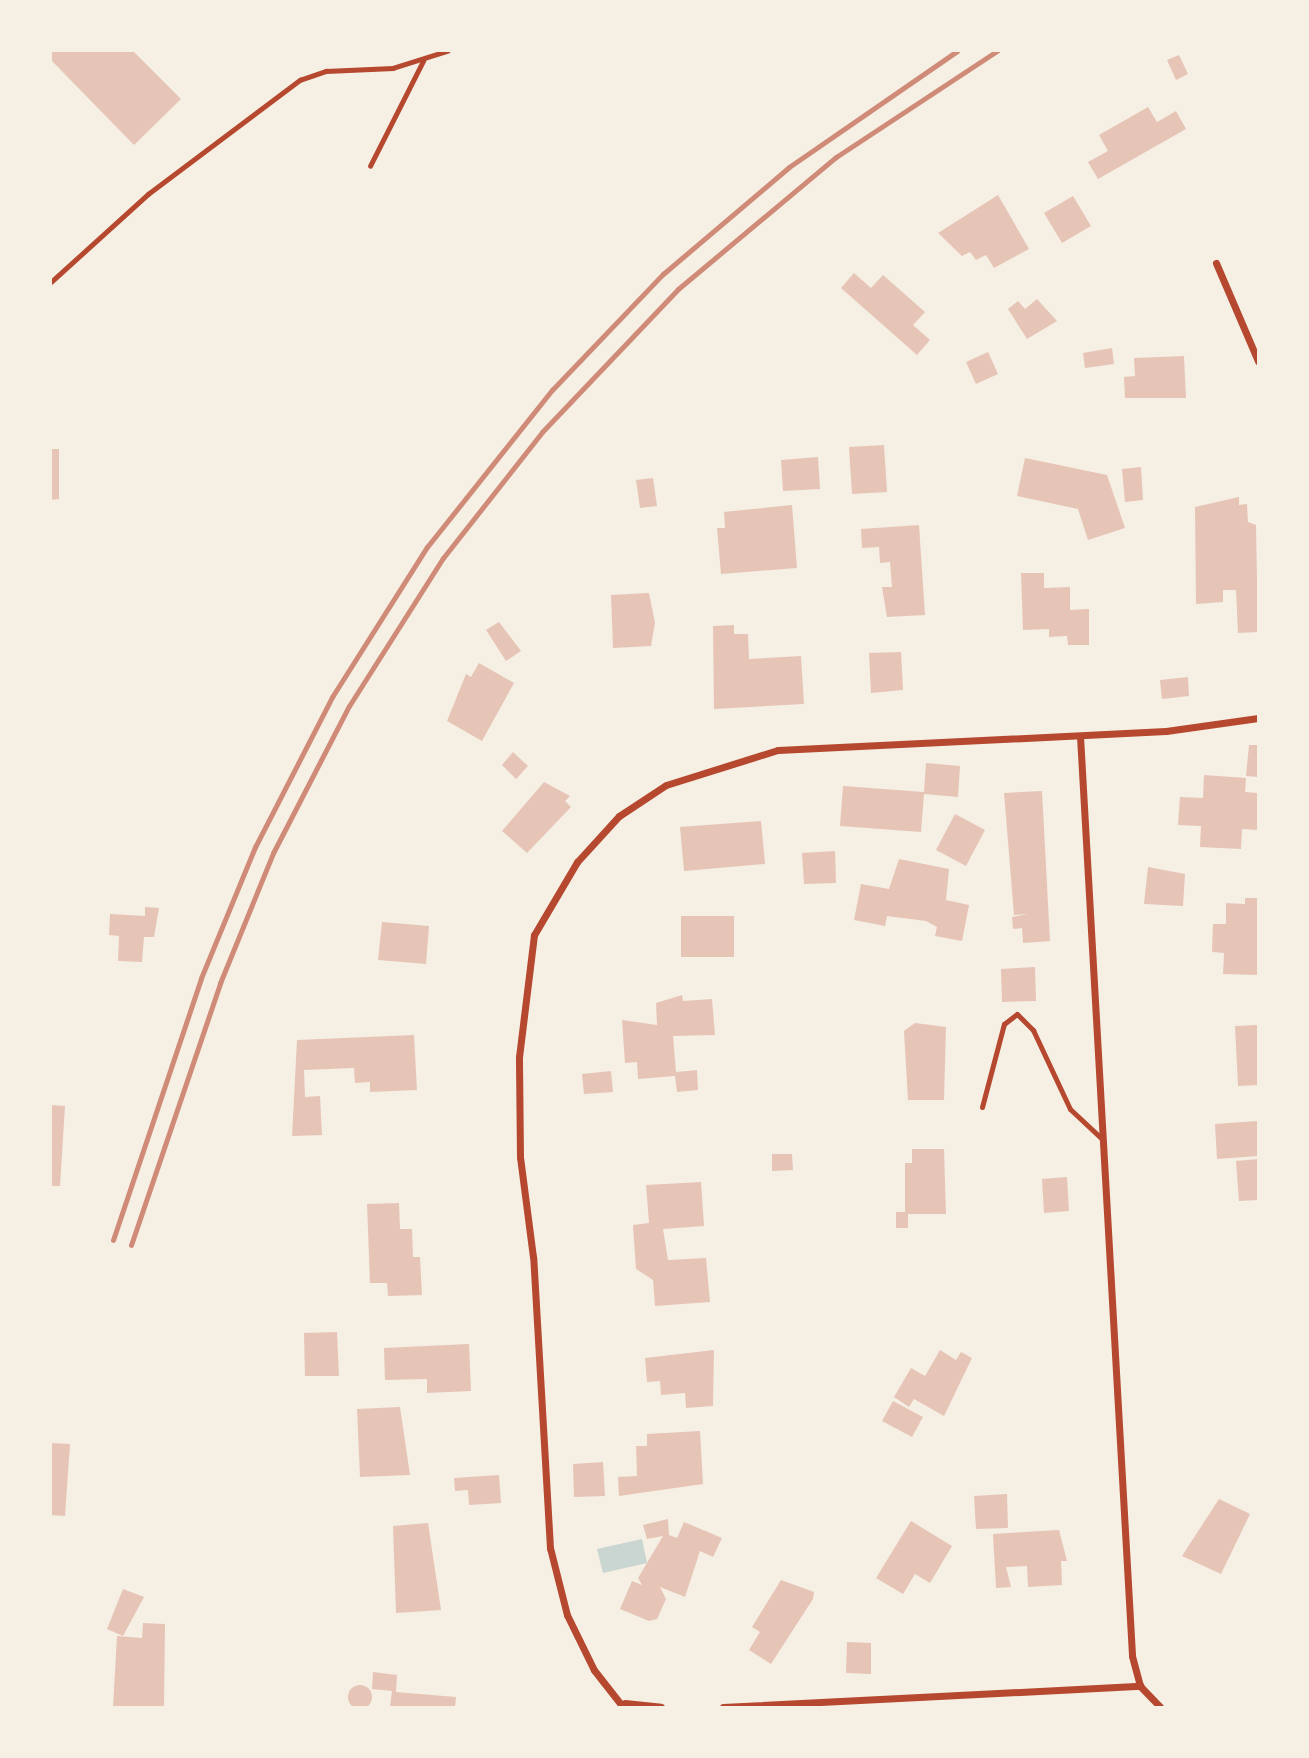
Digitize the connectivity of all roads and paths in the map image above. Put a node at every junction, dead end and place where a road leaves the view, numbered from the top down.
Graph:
1 (447, 51) edge
2 (423, 61) dead end
3 (370, 166) dead end
4 (1216, 263) dead end
5 (51, 282) edge
6 (1258, 361) edge
7 (1258, 718) edge
8 (1080, 737) junction
9 (982, 1107) dead end
10 (1101, 1138) junction
11 (1140, 1686) junction
12 (624, 1705) edge
13 (661, 1707) edge
14 (723, 1707) edge
15 (1160, 1707) edge

1 - 5 path
2 - 3 path
4 - 6 street
7 - 8 street
8 - 10 street
8 - 12 street
9 - 10 lane
10 - 11 street
11 - 14 street
11 - 15 street
12 - 13 street

